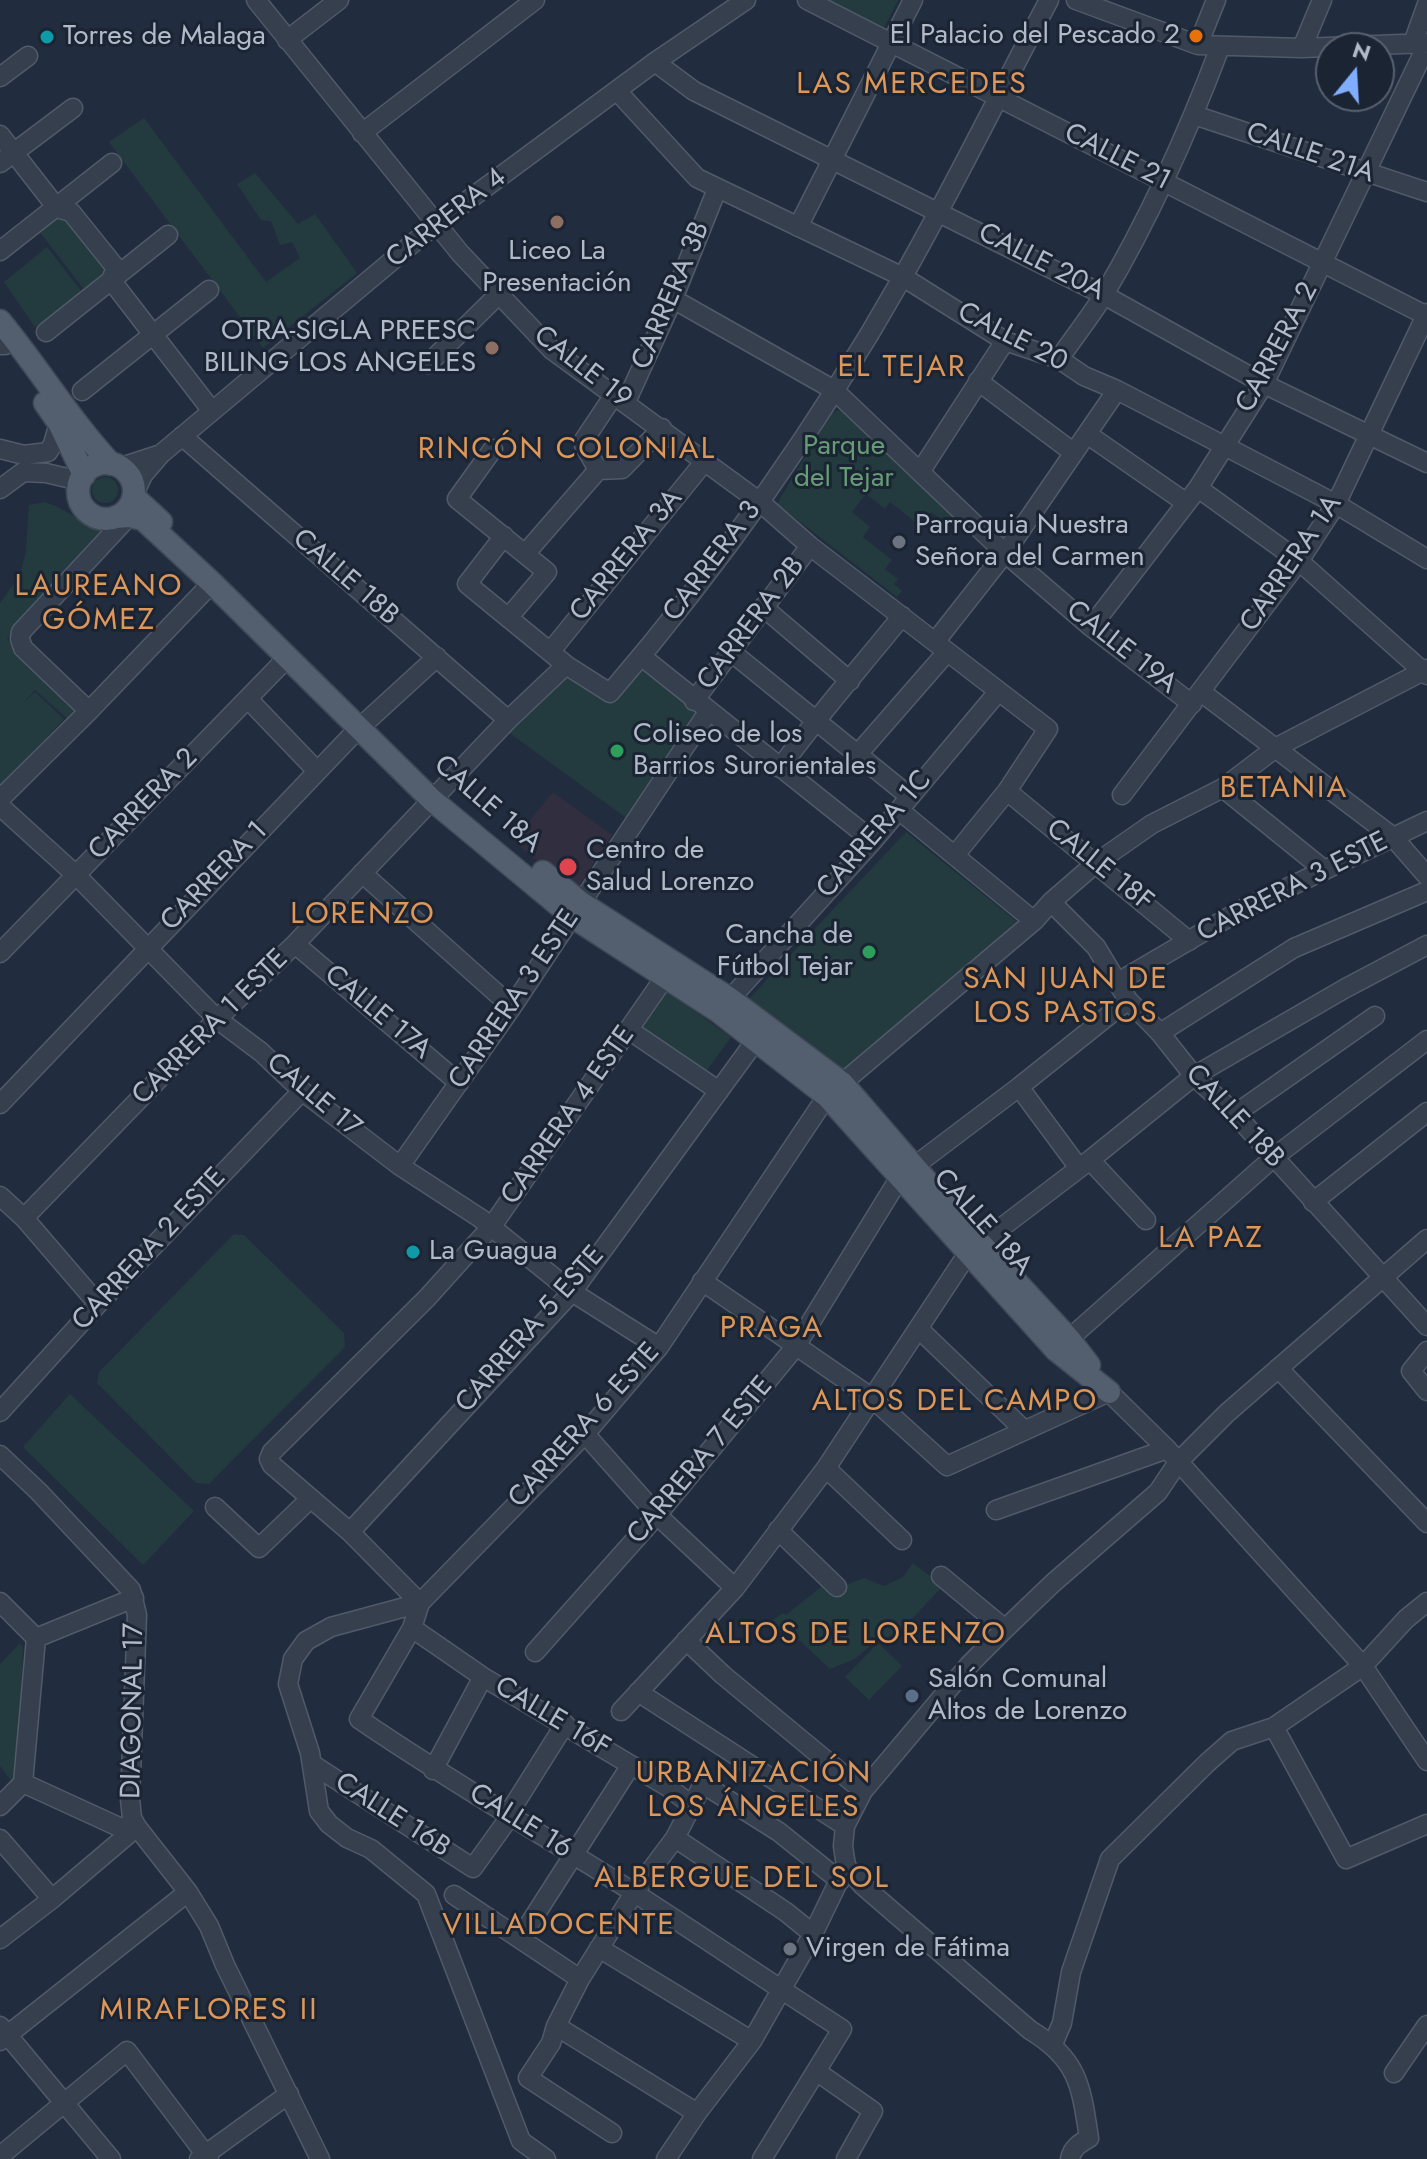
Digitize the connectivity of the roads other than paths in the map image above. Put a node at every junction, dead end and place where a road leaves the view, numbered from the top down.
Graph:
1 (256, 0) edge
2 (339, 0) edge
3 (535, 0) edge
4 (746, 0) edge
5 (807, 0) edge
6 (913, 0) edge
7 (1049, 0) edge
8 (1076, 0) edge
9 (1216, 0) edge
10 (1322, 0) edge
11 (1427, 4) edge
12 (1105, 5) edge
13 (287, 40) junction
14 (892, 42) junction
15 (1422, 43) edge
16 (1198, 45) junction
17 (1220, 47) junction
18 (1302, 48) junction
19 (28, 56) dead end
20 (655, 62) junction
21 (0, 77) edge
22 (618, 92) junction
23 (998, 96) junction
24 (73, 108) dead end
25 (1194, 115) junction
26 (362, 133) junction
27 (0, 135) edge
28 (7, 158) edge
29 (832, 161) junction
30 (112, 163) dead end
31 (1367, 174) junction
32 (1164, 182) junction
33 (717, 189) junction
34 (1427, 192) edge
35 (57, 208) junction
36 (937, 210) junction
37 (436, 224) junction
38 (798, 227) junction
39 (168, 235) dead end
40 (0, 251) edge
41 (1322, 263) junction
42 (903, 277) junction
43 (111, 280) junction
44 (209, 290) dead end
45 (498, 295) junction
46 (1104, 295) junction
47 (673, 299) junction
48 (1427, 315) edge
49 (0, 321) edge
50 (46, 332) dead end
51 (153, 334) junction
52 (1005, 341) junction
53 (2, 343) edge
54 (1059, 359) junction
55 (428, 364) dead end
56 (978, 381) junction
57 (1264, 384) junction
58 (834, 390) junction
59 (1117, 390) junction
60 (82, 391) dead end
61 (620, 399) junction
62 (212, 411) junction
63 (59, 423) junction
64 (662, 428) junction
65 (1368, 433) junction
66 (1087, 434) junction
67 (182, 436) junction
68 (1224, 446) junction
69 (0, 449) edge
70 (493, 449) dead end
71 (1074, 453) junction
72 (161, 454) junction
73 (705, 461) junction
74 (1427, 463) edge
75 (116, 465) junction
76 (598, 470) junction
77 (920, 472) junction
78 (82, 478) junction
79 (0, 489) edge
80 (1191, 495) junction
81 (760, 502) junction
82 (1336, 504) junction
83 (128, 505) junction
84 (504, 536) junction
85 (810, 546) junction
86 (1005, 553) junction
87 (525, 554) junction
88 (1427, 559) edge
89 (1299, 561) junction
90 (212, 583) junction
91 (763, 607) junction
92 (902, 616) junction
93 (508, 618) junction
94 (1091, 627) junction
95 (941, 647) junction
96 (730, 651) junction
97 (550, 652) junction
98 (641, 656) junction
99 (437, 657) junction
100 (287, 658) junction
101 (566, 665) junction
102 (1425, 672) edge
103 (850, 681) junction
104 (998, 692) junction
105 (1196, 698) junction
106 (248, 699) junction
107 (701, 706) junction
108 (89, 711) junction
109 (508, 720) junction
110 (813, 721) junction
111 (363, 724) junction
112 (1277, 747) junction
113 (858, 754) junction
114 (780, 768) junction
115 (317, 771) junction
116 (1223, 788) junction
117 (1007, 791) junction
118 (1122, 795) dead end
119 (436, 796) junction
120 (0, 799) edge
121 (904, 803) junction
122 (0, 806) edge
123 (1427, 821) edge
124 (1393, 837) junction
125 (873, 841) junction
126 (955, 855) junction
127 (1096, 863) junction
128 (1323, 869) junction
129 (362, 873) junction
130 (76, 875) junction
131 (1427, 876) edge
132 (1427, 891) edge
133 (1051, 902) junction
134 (577, 910) junction
135 (1034, 921) junction
136 (1189, 941) junction
137 (295, 944) junction
138 (1427, 945) edge
139 (147, 948) junction
140 (0, 953) edge
141 (665, 977) junction
142 (1118, 982) junction
143 (1128, 1000) junction
144 (724, 1005) junction
145 (512, 1007) junction
146 (1375, 1016) dead end
147 (217, 1019) junction
148 (629, 1030) junction
149 (1160, 1033) junction
150 (756, 1040) junction
151 (1427, 1040) edge
152 (1194, 1076) junction
153 (459, 1083) junction
154 (1019, 1087) junction
155 (835, 1089) junction
156 (302, 1091) junction
157 (719, 1091) junction
158 (0, 1104) edge
159 (1427, 1112) edge
160 (1235, 1114) junction
161 (1273, 1158) junction
162 (1085, 1164) junction
163 (400, 1166) junction
164 (907, 1171) junction
165 (0, 1196) edge
166 (1313, 1202) junction
167 (24, 1218) junction
168 (1146, 1220) dead end
169 (492, 1226) junction
170 (1427, 1239) edge
171 (974, 1248) junction
172 (1383, 1279) junction
173 (702, 1281) junction
174 (572, 1292) junction
175 (98, 1304) junction
176 (1427, 1326) edge
177 (919, 1329) junction
178 (1063, 1344) junction
179 (796, 1346) junction
180 (659, 1347) junction
181 (1427, 1351) edge
182 (1278, 1368) junction
183 (1427, 1391) edge
184 (1109, 1392) junction
185 (872, 1398) junction
186 (0, 1412) edge
187 (1024, 1430) junction
188 (585, 1434) junction
189 (0, 1455) edge
190 (1172, 1456) junction
191 (826, 1468) junction
192 (310, 1499) junction
193 (215, 1507) dead end
194 (996, 1510) dead end
195 (657, 1515) junction
196 (1427, 1523) edge
197 (778, 1530) junction
198 (350, 1532) junction
199 (902, 1540) dead end
200 (941, 1576) dead end
201 (837, 1587) dead end
202 (735, 1588) junction
203 (134, 1598) junction
204 (0, 1602) edge
205 (1427, 1602) edge
206 (420, 1603) junction
207 (412, 1628) junction
208 (1005, 1629) junction
209 (36, 1638) junction
210 (686, 1640) junction
211 (535, 1652) dead end
212 (1363, 1666) junction
213 (483, 1677) junction
214 (638, 1692) junction
215 (621, 1711) dead end
216 (565, 1724) junction
217 (1274, 1727) junction
218 (1427, 1761) edge
219 (312, 1764) junction
220 (631, 1765) junction
221 (433, 1770) junction
222 (23, 1783) junction
223 (863, 1791) junction
224 (0, 1806) edge
225 (694, 1807) junction
226 (510, 1814) junction
227 (1427, 1824) edge
228 (845, 1826) junction
229 (137, 1827) junction
230 (675, 1838) junction
231 (0, 1839) edge
232 (575, 1856) junction
233 (843, 1874) junction
234 (188, 1892) junction
235 (634, 1893) junction
236 (454, 1895) dead end
237 (52, 1899) junction
238 (813, 1934) junction
239 (521, 1937) junction
240 (0, 1939) edge
241 (599, 1948) junction
242 (580, 1979) junction
243 (782, 1990) junction
244 (1427, 2025) edge
245 (556, 2026) junction
246 (3, 2034) edge
247 (752, 2041) junction
248 (1053, 2044) junction
249 (1420, 2054) edge
250 (816, 2071) junction
251 (1394, 2073) dead end
252 (289, 2094) junction
253 (65, 2104) junction
254 (697, 2113) junction
255 (612, 2133) dead end
256 (9, 2155) edge
257 (205, 2158) edge
258 (111, 2159) edge
259 (320, 2159) edge
260 (546, 2159) edge
261 (666, 2159) edge
262 (762, 2159) edge
263 (846, 2159) edge
264 (1070, 2159) edge

1 - 13 street, CALLE 19
2 - 13 street
3 - 26 street
4 - 20 street, CARRERA 4
5 - 14 street, CALLE 21
6 - 14 street
7 - 23 street, CARRERA 3
8 - 12 street
9 - 16 street
10 - 18 street
11 - 15 street, CARRERA 2
12 - 16 street
13 - 26 street, CALLE 19
14 - 23 street, CALLE 21
14 - 29 street
15 - 18 street
15 - 31 street, CARRERA 2
16 - 17 street
17 - 18 street
17 - 25 street
19 - 21 street
20 - 22 street, CARRERA 4
20 - 29 street, CALLE 20A
22 - 33 street, CALLE 20
22 - 37 street, CARRERA 4
23 - 32 street, CALLE 21
23 - 36 street, CARRERA 3
24 - 28 street
25 - 31 street, CALLE 21A
25 - 32 street
26 - 37 street, CALLE 19
27 - 28 street
28 - 35 street
29 - 36 street, CALLE 20A
29 - 38 street
30 - 35 street
31 - 34 street, CALLE 21A
31 - 41 street, CARRERA 2
32 - 41 street, CALLE 21
32 - 46 street
33 - 38 street, CALLE 20
33 - 47 street, CARRERA 3B
35 - 40 street
35 - 43 street
36 - 42 street, CARRERA 3
36 - 46 street, CALLE 20A
37 - 45 street, CALLE 19
37 - 62 street, CARRERA 4
38 - 42 street, CALLE 20
39 - 43 street
41 - 48 street, CALLE 21
41 - 57 street, CARRERA 2
42 - 52 street, CALLE 20
42 - 58 street, CARRERA 3
43 - 50 street
43 - 51 street
44 - 51 street
45 - 55 street
45 - 61 street, CALLE 19
46 - 54 street
46 - 57 street, CALLE 20A
47 - 58 street, CALLE 19A
47 - 61 street, CARRERA 3B
48 - 65 street, CARRERA 1A
49 - 75 main road
51 - 60 street
51 - 62 street
52 - 54 street, CALLE 20
52 - 56 street
53 - 63 main road
54 - 59 street, CALLE 20
56 - 71 street
56 - 77 street
57 - 65 street, CALLE 20A
57 - 68 street, CARRERA 2
58 - 77 street, CALLE 19A
58 - 81 street, CARRERA 3
59 - 66 street
59 - 68 street, CALLE 20
61 - 64 street, CALLE 19
61 - 76 street
62 - 67 street, CARRERA 4
63 - 69 street
63 - 78 main road
64 - 73 street, CALLE 19
64 - 76 street
65 - 74 street, CALLE 20A
65 - 82 street, CARRERA 1A
66 - 71 street
66 - 80 street
67 - 72 street, CARRERA 4
67 - 99 street, CALLE 18B
68 - 80 street, CARRERA 2
68 - 82 street, CALLE 20
70 - 84 street
71 - 86 street
72 - 75 street, CARRERA 4
72 - 83 street, CARRERA 4
73 - 81 street, CALLE 19
73 - 97 street, CARRERA 3A
75 - 78 main road
75 - 83 main road
76 - 87 street
77 - 86 street, CALLE 19A
78 - 79 street
78 - 83 main road
80 - 89 street
80 - 94 street, CARRERA 2
81 - 85 street, CALLE 19
81 - 98 street, CARRERA 3
82 - 88 street, CALLE 20
82 - 89 street, CARRERA 1A
83 - 90 main road, CALLE 18A
83 - 108 street, CARRERA 4
83 - 111 main road, CALLE 18A
84 - 87 street
84 - 93 street
85 - 91 street, CARRERA 2B
85 - 92 street, CALLE 19
86 - 94 street, CALLE 19A
86 - 95 street
87 - 93 street
89 - 102 street
89 - 105 street, CARRERA 1A
90 - 100 main road, CALLE 18A
90 - 108 street
91 - 96 street, CARRERA 2B
91 - 103 street
92 - 95 street, CALLE 19
92 - 103 street
93 - 97 street
94 - 105 street, CALLE 19A
95 - 104 street, CALLE 19
95 - 113 street
96 - 107 street, CARRERA 2B
96 - 110 street
97 - 101 street
98 - 101 street
98 - 107 street
99 - 109 street, CALLE 18B
99 - 111 street, CARRERA 1
100 - 106 street, CARRERA 2
100 - 111 main road, CALLE 18A
101 - 109 street, CARRERA 1 ESTE
102 - 112 street
103 - 110 street
104 - 117 street, CALLE 19
104 - 121 street, CARRERA 1C
105 - 112 street, CALLE 19A
105 - 118 street, CARRERA 1A
106 - 115 street
106 - 130 street, CARRERA 2
107 - 114 street
107 - 134 street, CARRERA 3 ESTE
108 - 120 street
109 - 119 street, CARRERA 1 ESTE
110 - 113 street
110 - 114 street
111 - 115 street, CARRERA 1
111 - 119 main road, CALLE 18A
112 - 116 street
112 - 124 street, CALLE 19A
113 - 121 street
114 - 125 street
115 - 139 street, CARRERA 1
116 - 127 street
116 - 128 street
117 - 126 street
117 - 127 street, CALLE 18F
119 - 129 street, CARRERA 1 ESTE
119 - 134 main road, CALLE 18A
121 - 125 street, CARRERA 1C
121 - 126 street
122 - 130 street, CALLE 17
123 - 124 street, CARRERA 3 ESTE
124 - 128 street, CARRERA 3 ESTE
124 - 131 street, CALLE 19A
125 - 144 street, CARRERA 1C
126 - 135 street
127 - 133 street
127 - 136 street, CALLE 18F
128 - 136 street, CARRERA 3 ESTE
129 - 137 street, CARRERA 1 ESTE
129 - 145 street
130 - 139 street, CALLE 17
130 - 140 street, CARRERA 2
132 - 149 street
133 - 135 street
133 - 142 street, CALLE 18B
134 - 141 main road, CALLE 18A
134 - 144 main road, CALLE 18A
134 - 145 street, CARRERA 3 ESTE
135 - 155 street
136 - 142 street, CARRERA 3 ESTE
137 - 147 street, CARRERA 1 ESTE
137 - 153 street, CALLE 17A
138 - 152 street
139 - 147 street, CALLE 17
139 - 158 street, CARRERA 1
141 - 144 main road, CALLE 18A
141 - 148 street, CARRERA 4 ESTE
142 - 143 street, CALLE 18B
143 - 149 street, CALLE 18B
143 - 154 street, CARRERA 7 ESTE
144 - 150 main road, CALLE 18A
144 - 155 main road, CALLE 18A
145 - 153 street, CARRERA 3 ESTE
146 - 160 street
147 - 156 street, CALLE 17
147 - 167 street, CARRERA 1 ESTE
148 - 157 street
148 - 169 street, CARRERA 4 ESTE
149 - 152 street, CALLE 18B
150 - 155 main road, CALLE 18A
150 - 157 street, CARRERA 5 ESTE
151 - 161 street
152 - 160 street, CALLE 18B
152 - 162 street
153 - 163 street, CARRERA 3 ESTE
154 - 162 street
154 - 164 street, CARRERA 7 ESTE
155 - 164 main road, CALLE 18A
155 - 173 street, CARRERA 6 ESTE
156 - 163 street, CALLE 17
156 - 175 street, CARRERA 2 ESTE
157 - 174 street, CARRERA 5 ESTE
159 - 166 street
160 - 161 street, CALLE 18B
161 - 166 street, CALLE 18B
161 - 178 street
162 - 168 street
162 - 171 street
163 - 169 street, CALLE 17
164 - 171 main road, CALLE 18A
164 - 179 street, CARRERA 7 ESTE
165 - 167 street
166 - 172 street, CALLE 18B
167 - 175 street
169 - 174 street, CALLE 17
169 - 192 street, CARRERA 4 ESTE
170 - 172 street
171 - 177 street
171 - 178 main road, CALLE 18A
172 - 176 street, CALLE 18B
172 - 182 street
173 - 179 street
173 - 180 street, CARRERA 6 ESTE
174 - 180 street, CALLE 17
174 - 198 street, CARRERA 5 ESTE
175 - 186 street, CARRERA 2 ESTE
177 - 185 street
177 - 187 street
178 - 184 main road, CALLE 18A
179 - 185 street
179 - 195 street, CARRERA 7 ESTE
180 - 188 street, CARRERA 6 ESTE
181 - 183 street
182 - 190 street
182 - 196 street
184 - 187 street
184 - 190 street, CALLE 18A
185 - 187 street
185 - 191 street
188 - 195 street
188 - 206 street, CARRERA 6 ESTE
189 - 203 street, DIAGONAL 17
190 - 194 street
190 - 208 street
190 - 212 street, CALLE 18A
191 - 197 street
191 - 199 street
192 - 193 street
192 - 198 street
195 - 202 street
195 - 211 street, CARRERA 7 ESTE
197 - 201 street
197 - 202 street
198 - 206 street
200 - 208 street
202 - 210 street
203 - 209 street
203 - 229 street, DIAGONAL 17
204 - 209 street
205 - 212 street
206 - 207 street
206 - 219 street
207 - 213 street, CALLE 16F
207 - 221 street, CALLE 16
208 - 223 street
209 - 222 street
210 - 214 street
210 - 223 street
212 - 217 street
212 - 218 street, CALLE 18A
213 - 216 street, CALLE 16F
213 - 221 street
214 - 215 street
214 - 228 street
216 - 220 street, CALLE 16F
216 - 226 street
217 - 227 street
217 - 248 street
219 - 226 street, CALLE 16B
219 - 260 street
220 - 225 street, CALLE 16F
220 - 232 street
221 - 226 street, CALLE 16
222 - 224 street
222 - 229 street
223 - 228 street
225 - 230 street
225 - 233 street
226 - 232 street, CALLE 16
228 - 233 street
229 - 234 street
229 - 237 street
230 - 235 street
230 - 238 street
231 - 237 street
232 - 235 street, CALLE 16
232 - 239 street
233 - 238 street
233 - 248 street
234 - 246 street
234 - 252 street
235 - 241 street
235 - 243 street, CALLE 16
236 - 239 street
237 - 240 street
238 - 243 street
239 - 242 street
241 - 242 street
241 - 247 street
242 - 245 street
243 - 247 street
243 - 250 street, CALLE 16
244 - 249 street
245 - 254 street
245 - 255 street
246 - 253 street
247 - 254 street
248 - 264 street
249 - 251 street
250 - 262 street
250 - 263 street
252 - 257 street
252 - 259 street
253 - 256 street
253 - 257 street
253 - 258 street
254 - 261 street

